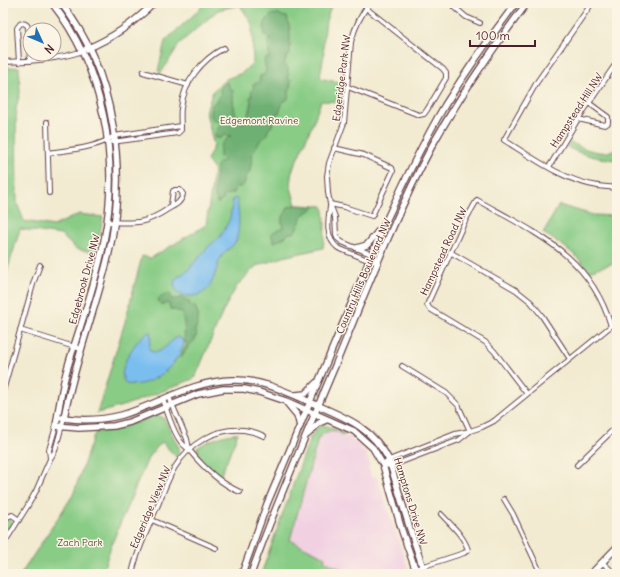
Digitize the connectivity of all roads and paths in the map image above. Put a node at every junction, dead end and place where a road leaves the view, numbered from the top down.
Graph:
1 (52, 3) edge
2 (61, 3) edge
3 (154, 3) edge
4 (370, 3) edge
5 (450, 3) edge
6 (516, 3) edge
7 (527, 3) edge
8 (592, 3) edge
9 (366, 8) junction
10 (480, 22) dead end
11 (22, 23) edge
12 (89, 48) junction
13 (224, 48) dead end
14 (83, 51) junction
15 (62, 57) edge
16 (3, 62) edge
17 (19, 62) junction
18 (22, 62) edge
19 (617, 62) edge
20 (143, 72) dead end
21 (188, 85) junction
22 (348, 87) junction
23 (589, 103) junction
24 (578, 119) junction
25 (47, 122) dead end
26 (181, 126) junction
27 (146, 131) junction
28 (114, 136) junction
29 (147, 138) junction
30 (107, 141) junction
31 (115, 143) junction
32 (334, 148) junction
33 (48, 153) junction
34 (549, 167) junction
35 (617, 188) edge
36 (49, 194) dead end
37 (330, 204) junction
38 (168, 209) junction
39 (386, 221) junction
40 (108, 222) junction
41 (115, 222) junction
42 (357, 248) junction
43 (450, 252) junction
44 (373, 255) junction
45 (370, 261) junction
46 (378, 262) junction
47 (40, 265) dead end
48 (20, 330) junction
49 (74, 347) junction
50 (81, 349) junction
51 (570, 359) junction
52 (402, 366) dead end
53 (321, 377) junction
54 (3, 391) edge
55 (527, 394) junction
56 (294, 395) junction
57 (169, 397) junction
58 (163, 399) junction
59 (286, 401) junction
60 (310, 402) junction
61 (172, 405) junction
62 (318, 405) junction
63 (166, 407) junction
64 (307, 410) junction
65 (314, 414) junction
66 (57, 417) junction
67 (326, 420) junction
68 (63, 423) junction
69 (56, 426) junction
70 (300, 426) junction
71 (617, 426) edge
72 (470, 431) junction
73 (264, 436) dead end
74 (305, 437) junction
75 (189, 449) junction
76 (50, 459) junction
77 (389, 460) junction
78 (383, 465) junction
79 (577, 465) dead end
80 (391, 466) junction
81 (240, 492) dead end
82 (504, 499) dead end
83 (442, 514) dead end
84 (3, 519) edge
85 (19, 520) junction
86 (152, 520) junction
87 (3, 545) edge
88 (617, 547) edge
89 (216, 548) dead end
90 (603, 563) junction
91 (422, 566) junction
92 (416, 572) edge
93 (132, 574) edge
94 (242, 574) edge
95 (251, 574) edge
96 (425, 574) edge
97 (541, 574) edge
98 (591, 574) edge
99 (616, 574) edge

1 - 14 street, Edgebrook Drive NW
2 - 12 street, Edgebrook Drive NW
3 - 12 street
4 - 9 street, Edgeridge Park NW
5 - 10 street
6 - 39 street, Country Hills Boulevard NW
7 - 46 street, Country Hills Boulevard NW
8 - 34 street
9 - 22 street, Edgeridge Park NW
9 - 22 street
11 - 17 street
12 - 14 street
12 - 28 street, Edgebrook Drive NW
13 - 21 street
14 - 15 street
14 - 30 street, Edgebrook Drive NW
16 - 17 street
17 - 18 street
19 - 23 street, Hampstead Hill NW
20 - 21 street
21 - 26 street
22 - 32 street, Edgeridge Park NW
23 - 24 street, Hampstead Hill NW
23 - 24 street
24 - 34 street, Hampstead Hill NW
25 - 33 street
26 - 27 street
26 - 29 street
27 - 28 street
27 - 29 street
28 - 30 street
28 - 31 street, Edgebrook Drive NW
29 - 31 street
30 - 31 street
30 - 33 street
30 - 40 street, Edgebrook Drive NW
31 - 41 street, Edgebrook Drive NW
32 - 37 street, Edgeridge Park NW
32 - 37 street
33 - 36 street
34 - 35 street
37 - 42 street, Edgeridge Park NW
37 - 45 street, Edgeridge Park NW
38 - 38 street
38 - 41 street
39 - 42 street
39 - 44 street, Country Hills Boulevard NW
40 - 41 street
40 - 49 street, Edgebrook Drive NW
41 - 50 street, Edgebrook Drive NW
42 - 44 street, Edgeridge Park NW
43 - 51 street
43 - 51 street, Hampstead Road NW
43 - 55 street, Hampstead Road NW
44 - 45 street, Country Hills Boulevard NW
44 - 46 street
45 - 46 street, Edgeridge Park NW
45 - 53 street, Country Hills Boulevard NW
46 - 62 street, Country Hills Boulevard NW
47 - 48 street
48 - 49 street
48 - 54 street
49 - 50 street
49 - 66 street, Edgebrook Drive NW
50 - 68 street, Edgebrook Drive NW
51 - 55 street, Hampstead Road NW
52 - 72 street
53 - 56 street
53 - 60 street, Country Hills Boulevard NW
55 - 72 street, Hampstead Road NW
56 - 57 street, Hamptons Drive NW
56 - 60 street, Hamptons Drive NW
57 - 58 street, Hamptons Drive NW
57 - 61 street
58 - 63 street
58 - 68 street, Hamptons Drive NW
59 - 61 street, Hamptons Drive NW
59 - 64 street, Hamptons Drive NW
59 - 70 street
60 - 62 street, Hamptons Drive NW
60 - 64 street, Country Hills Boulevard NW
61 - 63 street, Hamptons Drive NW
61 - 75 street
62 - 65 street, Country Hills Boulevard NW
62 - 77 street, Hamptons Drive NW
63 - 68 street, Hamptons Drive NW
63 - 75 street
64 - 65 street, Hamptons Drive NW
64 - 70 street, Country Hills Boulevard NW
65 - 67 street, Hamptons Drive NW
65 - 74 street, Country Hills Boulevard NW
66 - 68 street
66 - 69 street, Edgebrook Drive NW
67 - 74 street
67 - 78 street, Hamptons Drive NW
68 - 69 street
68 - 76 street
69 - 76 street
70 - 94 street, Country Hills Boulevard NW
71 - 79 street
72 - 77 street, Hampstead Road NW
72 - 80 street, Hampstead Road NW
73 - 75 street, Edgeridge View NW
74 - 95 street, Country Hills Boulevard NW
75 - 81 street
75 - 86 street, Edgeridge View NW
76 - 85 street
77 - 78 street, Hampstead Road NW
77 - 80 street, Hamptons Drive NW
78 - 80 street, Hampstead Road NW
78 - 92 street, Hamptons Drive NW
80 - 91 street, Hamptons Drive NW
82 - 97 street
83 - 91 street
84 - 85 street
85 - 87 street
86 - 89 street
86 - 93 street, Edgeridge View NW
88 - 90 street
90 - 98 street
90 - 99 street
91 - 92 street
91 - 96 street, Hamptons Drive NW

